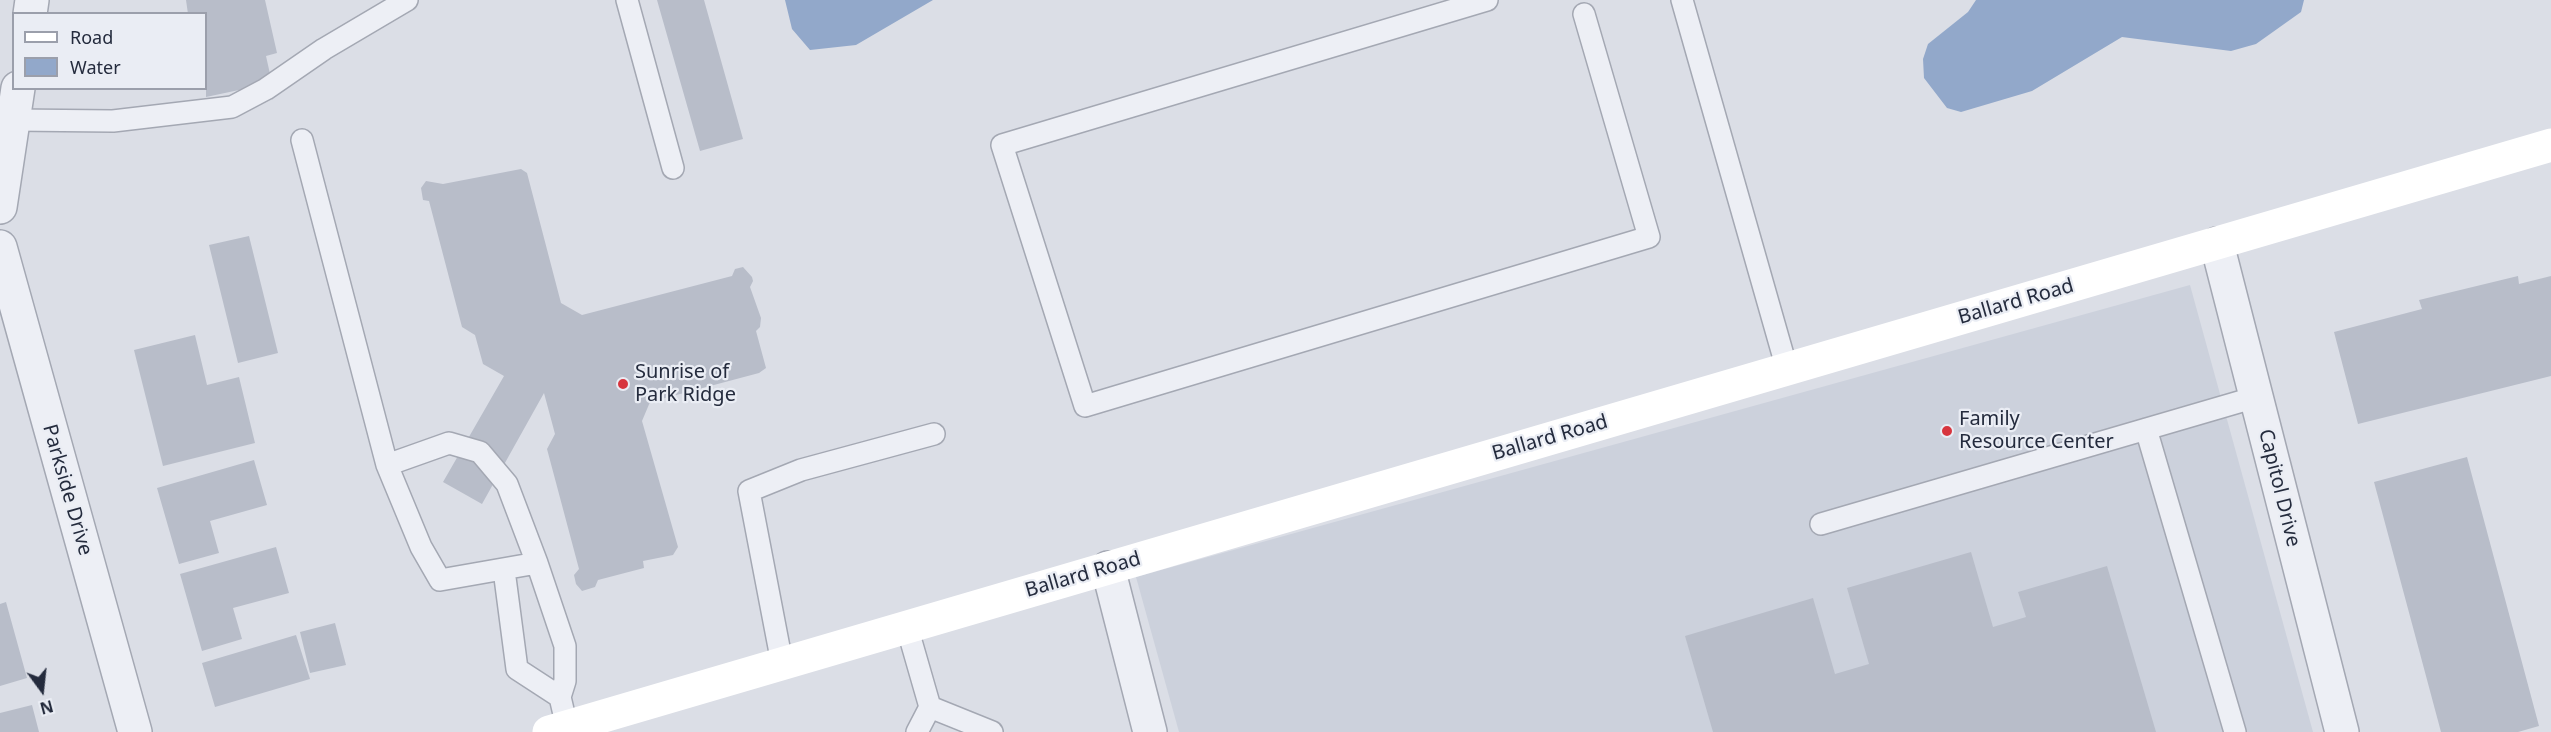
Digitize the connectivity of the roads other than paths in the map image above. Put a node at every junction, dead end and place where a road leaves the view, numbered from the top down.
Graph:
1 (407, 0) edge
2 (627, 0) edge
3 (1487, 0) edge
4 (1682, 0) edge
5 (1584, 15) dead end
6 (18, 90) edge
7 (13, 120) junction
8 (302, 141) dead end
9 (2551, 146) edge
10 (673, 168) dead end
11 (0, 207) edge
12 (2217, 244) junction
13 (0, 247) edge
14 (1787, 369) junction
15 (2256, 397) junction
16 (2146, 429) junction
17 (934, 434) dead end
18 (387, 465) junction
19 (1821, 524) dead end
20 (537, 563) junction
21 (1108, 568) junction
22 (504, 570) junction
23 (907, 627) junction
24 (782, 663) junction
25 (930, 707) junction
26 (561, 722) edge
27 (135, 732) edge
28 (917, 732) edge
29 (992, 732) edge
30 (1150, 732) edge
31 (2235, 732) edge
32 (2343, 732) edge

1 - 7 lane
2 - 10 lane
3 - 5 lane
4 - 14 lane
6 - 7 street
7 - 11 street
8 - 18 lane
9 - 12 street, Ballard Road
12 - 14 street, Ballard Road
12 - 15 street, Capitol Drive
13 - 27 street, Parkside Drive
14 - 21 street, Ballard Road
15 - 16 lane
15 - 32 street, Capitol Drive
16 - 19 lane
16 - 31 lane
17 - 24 lane
18 - 20 lane
18 - 22 lane
20 - 22 lane
20 - 26 lane
21 - 23 street, Ballard Road
21 - 30 street
22 - 26 lane
23 - 24 street, Ballard Road
23 - 25 lane
24 - 26 street, Ballard Road
25 - 28 lane
25 - 29 lane

